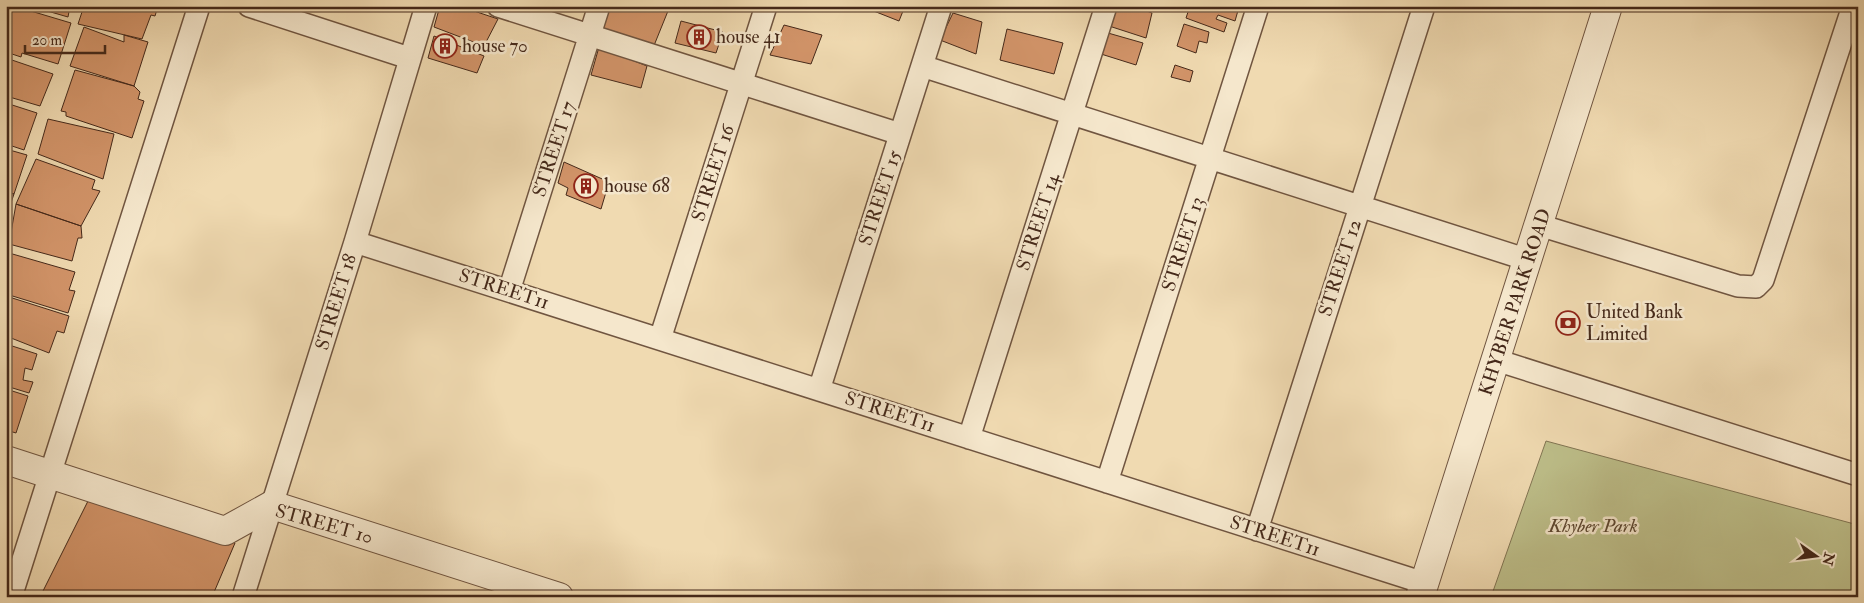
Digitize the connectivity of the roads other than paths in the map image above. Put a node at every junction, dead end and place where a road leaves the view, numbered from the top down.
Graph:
1 (199, 6) edge
2 (248, 6) edge
3 (426, 6) edge
4 (498, 6) edge
5 (600, 6) edge
6 (766, 6) edge
7 (941, 6) edge
8 (1106, 6) edge
9 (1258, 6) edge
10 (1424, 6) edge
11 (1608, 6) edge
12 (1854, 6) edge
13 (590, 35) junction
14 (409, 58) junction
15 (922, 66) junction
16 (742, 83) junction
17 (1072, 114) junction
18 (900, 134) junction
19 (1210, 158) junction
20 (1360, 206) junction
21 (1539, 225) junction
22 (355, 242) junction
23 (1528, 260) junction
24 (509, 291) junction
25 (660, 339) junction
26 (1496, 360) junction
27 (819, 390) junction
28 (969, 438) junction
29 (6, 460) edge
30 (50, 474) junction
31 (1858, 474) edge
32 (1107, 482) junction
33 (272, 505) junction
34 (1257, 530) junction
35 (1422, 590) edge
36 (11, 597) edge
37 (243, 597) edge
38 (559, 597) edge

1 - 30 street
2 - 14 street
3 - 14 street, STREET 18
4 - 13 street
5 - 13 street, STREET 17
6 - 16 street, STREET 16
7 - 15 street, STREET 15
8 - 17 street, STREET 14
9 - 19 street, STREET 13
10 - 20 street, STREET 12
11 - 21 street, KHYBER PARK ROAD
12 - 21 street
13 - 16 street
13 - 24 street, STREET 17
14 - 22 street, STREET 18
15 - 17 street
15 - 18 street, STREET 15
16 - 18 street
16 - 25 street, STREET 16
17 - 19 street
17 - 28 street, STREET 14
18 - 27 street, STREET 15
19 - 20 street
19 - 32 street, STREET 13
20 - 23 street
20 - 34 street, STREET 12
21 - 23 street, KHYBER PARK ROAD
22 - 24 street, STREET11
22 - 33 street, STREET 18
23 - 26 street, KHYBER PARK ROAD
24 - 25 street, STREET11
25 - 27 street, STREET11
26 - 31 street
26 - 35 street, KHYBER PARK ROAD
27 - 28 street, STREET11
28 - 32 street, STREET11
29 - 30 street, STREET 10
30 - 33 street, STREET 10
30 - 36 street
32 - 34 street, STREET11
33 - 37 street, STREET 18
33 - 38 street, STREET 10
34 - 35 street, STREET11

